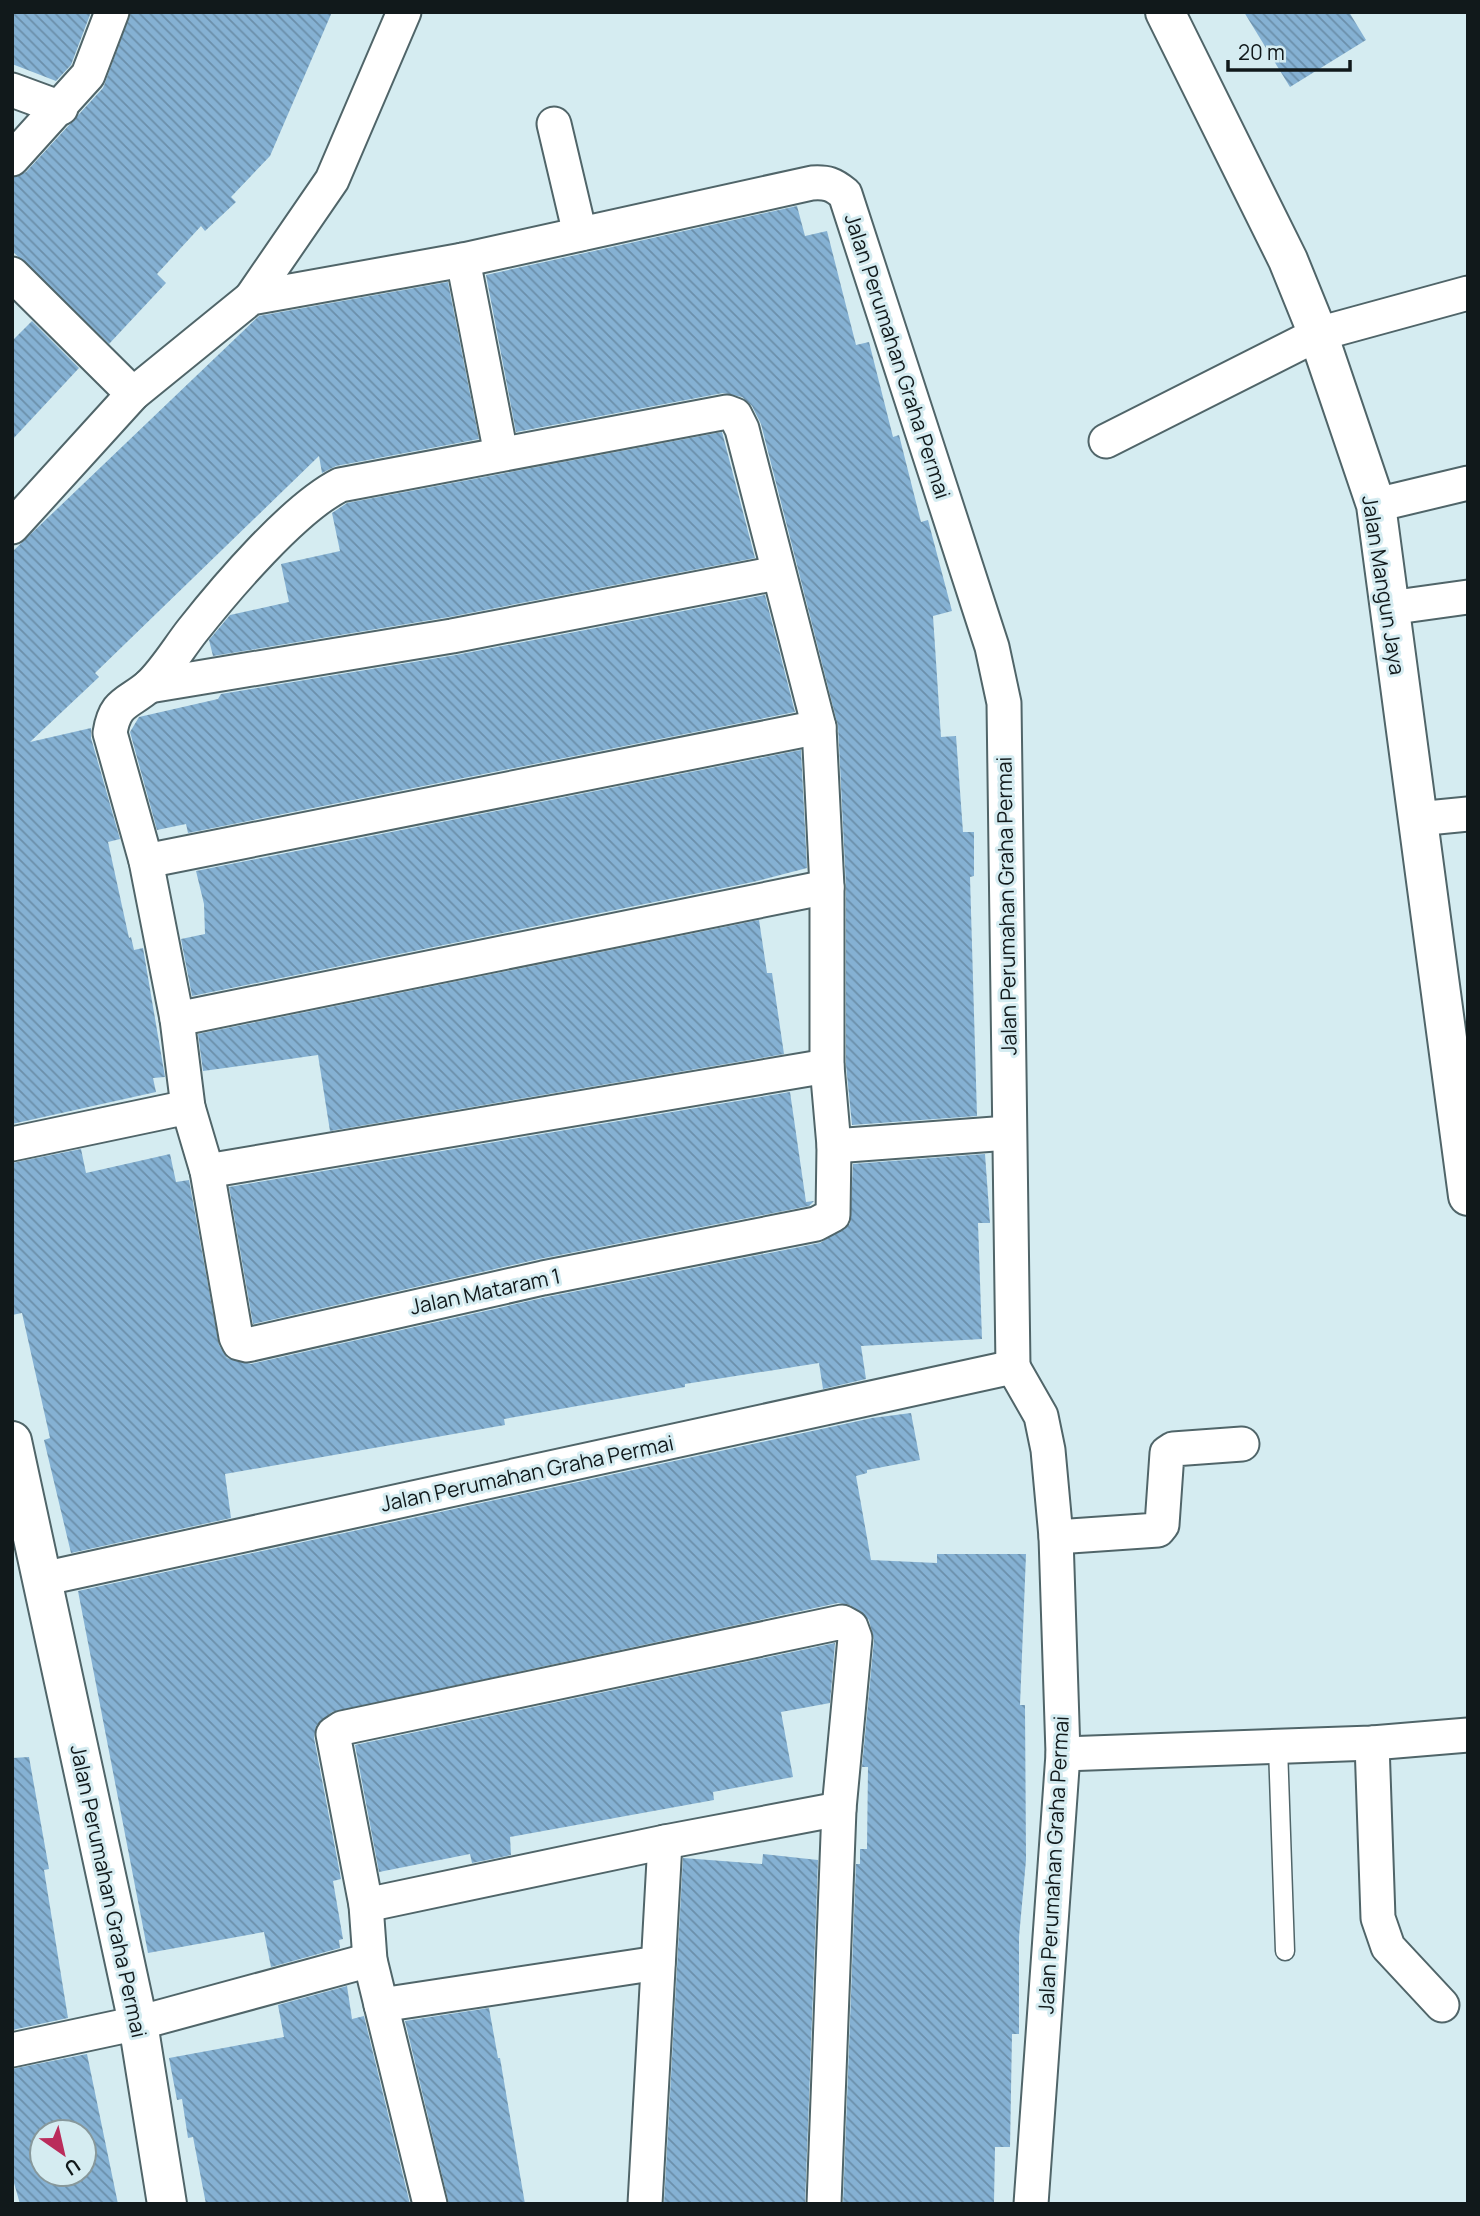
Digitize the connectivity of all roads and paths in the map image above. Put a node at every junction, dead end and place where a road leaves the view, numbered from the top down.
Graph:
1 (112, 12) edge
2 (404, 12) edge
3 (1165, 12) edge
4 (12, 90) edge
5 (61, 108) junction
6 (554, 124) dead end
7 (12, 159) edge
8 (580, 234) junction
9 (463, 260) junction
10 (12, 274) edge
11 (1468, 293) edge
12 (251, 298) junction
13 (1318, 334) junction
14 (133, 394) junction
15 (1106, 441) dead end
16 (501, 454) junction
17 (1468, 483) edge
18 (1376, 505) junction
19 (12, 527) edge
20 (777, 573) junction
21 (1468, 597) edge
22 (1389, 608) junction
23 (149, 686) junction
24 (819, 727) junction
25 (1468, 814) edge
26 (1417, 819) junction
27 (146, 861) junction
28 (827, 887) junction
29 (177, 1019) junction
30 (827, 1066) junction
31 (1461, 1087) edge
32 (188, 1107) junction
33 (1008, 1133) junction
34 (12, 1144) edge
35 (834, 1146) junction
36 (207, 1171) junction
37 (1468, 1196) edge
38 (1013, 1367) junction
39 (12, 1441) edge
40 (1242, 1444) dead end
41 (1056, 1537) junction
42 (42, 1579) junction
43 (1468, 1735) edge
44 (1372, 1743) junction
45 (1278, 1747) junction
46 (1063, 1754) junction
47 (839, 1809) junction
48 (665, 1842) junction
49 (366, 1905) junction
50 (1285, 1951) dead end
51 (370, 1960) junction
52 (658, 1963) junction
53 (381, 2005) junction
54 (1442, 2005) dead end
55 (138, 2023) junction
56 (12, 2050) edge
57 (167, 2204) edge
58 (430, 2204) edge
59 (645, 2204) edge
60 (824, 2204) edge
61 (1031, 2204) edge

1 - 5 street
2 - 12 street
3 - 13 street, Jalan Mangun Jaya
4 - 5 street
5 - 7 street
6 - 8 street
8 - 9 street, Jalan Perumahan Graha Permai
8 - 33 street, Jalan Perumahan Graha Permai
9 - 12 street, Jalan Perumahan Graha Permai
9 - 16 street
10 - 14 street
11 - 13 street
12 - 14 street, Jalan Perumahan Graha Permai
13 - 15 street
13 - 18 street, Jalan Mangun Jaya
14 - 19 street, Jalan Perumahan Graha Permai
16 - 20 street, Jalan Mataram 1
16 - 23 street
17 - 18 street
18 - 22 street, Jalan Mangun Jaya
20 - 23 street
20 - 24 street, Jalan Mataram 1
21 - 22 street
22 - 26 street, Jalan Mangun Jaya
23 - 27 street, Jalan Mataram 1
24 - 27 street
24 - 28 street, Jalan Mataram 1
25 - 26 street
26 - 31 street, Jalan Mangun Jaya
27 - 29 street, Jalan Mataram 1
28 - 29 street
28 - 30 street, Jalan Mataram 1
29 - 32 street, Jalan Mataram 1
30 - 35 street, Jalan Mataram 1
30 - 36 street
31 - 37 street, Jalan Mangun Jaya
32 - 34 street
32 - 36 street, Jalan Mataram 1
33 - 35 street
33 - 38 street, Jalan Perumahan Graha Permai
35 - 36 street, Jalan Mataram 1
38 - 41 street, Jalan Perumahan Graha Permai
38 - 42 street, Jalan Perumahan Graha Permai
39 - 42 street, Jalan Perumahan Graha Permai
40 - 41 street
41 - 46 street, Jalan Perumahan Graha Permai
42 - 55 street, Jalan Perumahan Graha Permai
43 - 44 street
44 - 45 street
44 - 54 street
45 - 46 street
45 - 50 lane
46 - 61 street, Jalan Perumahan Graha Permai
47 - 48 street
47 - 49 street
47 - 60 street
48 - 49 street
48 - 52 street
49 - 51 street
51 - 53 street
51 - 55 street
52 - 53 street
52 - 59 street
53 - 58 street
55 - 56 street
55 - 57 street, Jalan Perumahan Graha Permai

